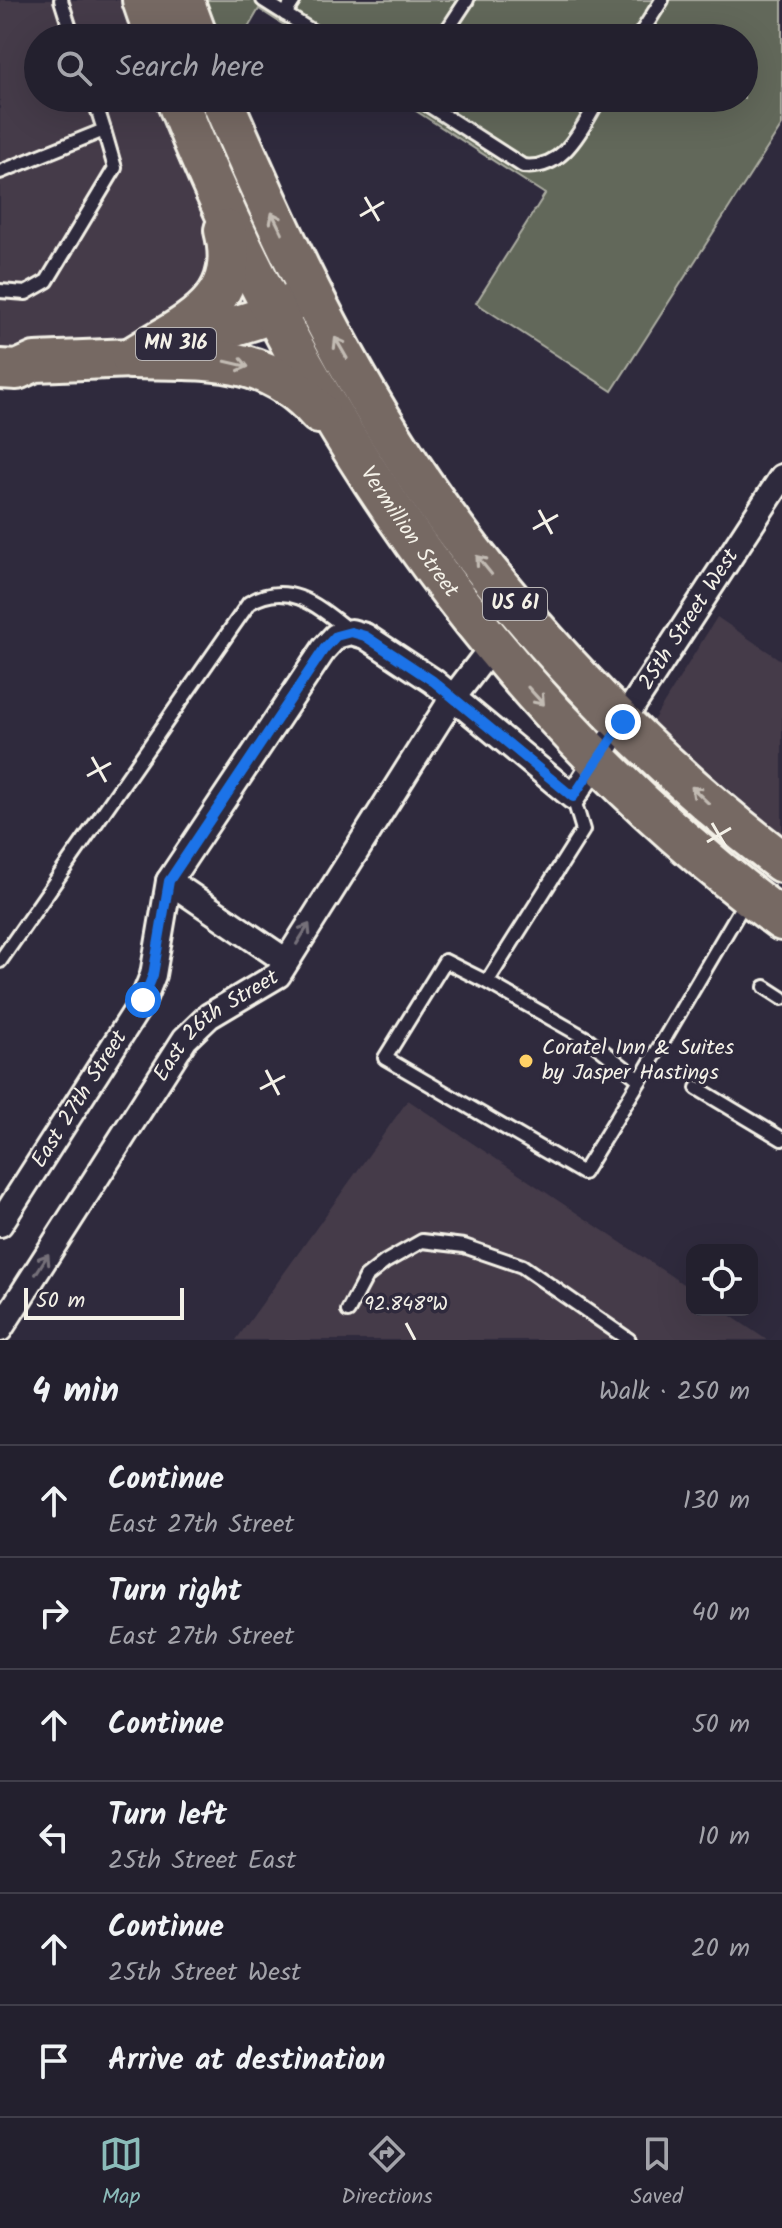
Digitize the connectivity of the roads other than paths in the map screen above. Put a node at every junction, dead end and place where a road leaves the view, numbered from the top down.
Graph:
1 (61, 0) edge
2 (143, 0) edge
3 (183, 0) edge
4 (263, 0) edge
5 (294, 0) edge
6 (467, 0) edge
7 (660, 1) edge
8 (285, 14) junction
9 (69, 24) edge
10 (151, 24) edge
11 (192, 24) edge
12 (301, 24) edge
13 (451, 24) edge
14 (646, 24) edge
15 (98, 112) edge
16 (182, 112) edge
17 (227, 112) edge
18 (439, 112) edge
19 (591, 112) edge
20 (104, 130) junction
21 (0, 172) edge
22 (217, 200) junction
23 (0, 291) edge
24 (310, 294) junction
25 (273, 312) junction
26 (0, 348) edge
27 (132, 358) junction
28 (17, 366) edge
29 (354, 454) junction
30 (782, 477) edge
31 (351, 632) junction
32 (492, 647) junction
33 (452, 699) junction
34 (623, 722) junction
35 (595, 761) junction
36 (573, 797) junction
37 (782, 862) edge
38 (169, 881) junction
39 (749, 895) junction
40 (782, 920) edge
41 (0, 961) edge
42 (286, 961) junction
43 (487, 982) junction
44 (765, 987) dead end
45 (782, 998) edge
46 (640, 1080) junction
47 (697, 1088) dead end
48 (782, 1139) edge
49 (0, 1224) edge
50 (348, 1311) dead end
51 (0, 1329) edge
52 (629, 1340) edge

1 - 9 lane
2 - 10 highway
3 - 11 highway
4 - 8 lane
5 - 8 lane
6 - 13 lane
7 - 14 lane
8 - 12 lane
15 - 20 lane
16 - 22 highway, Vermillion Street / US 61
24 -> 17 highway, Vermillion Street / US 61
18 - 19 lane
20 - 21 lane
20 - 23 lane
22 - 25 highway, Vermillion Street / US 61
22 - 27 highway
24 - 25 main road, MN 316
34 -> 24 highway, Vermillion Street / US 61
25 - 27 main road, MN 316
25 - 29 highway, Vermillion Street / US 61
26 - 28 main road, MN 316
27 - 28 main road, MN 316
27 -> 29 highway
29 - 32 highway, Vermillion Street / US 61
30 - 34 street, 25th Street West
31 - 33 street
31 - 38 street, East 27th Street
31 - 41 lane
32 - 33 street, East 26th Street
32 -> 35 highway, Vermillion Street / US 61
33 - 36 street
42 -> 33 street, East 26th Street
34 - 35 street, 25th Street West
37 -> 34 highway, Vermillion Street / US 61
35 - 36 street, 25th Street West
35 - 39 highway, Vermillion Street / US 61
36 - 43 lane
38 - 42 street
38 - 49 street, East 27th Street
39 - 40 highway, Vermillion Street / US 61
39 - 46 lane
51 -> 42 street, East 26th Street
43 - 46 lane
43 - 46 lane
44 - 45 lane
47 - 48 lane
50 - 52 lane

